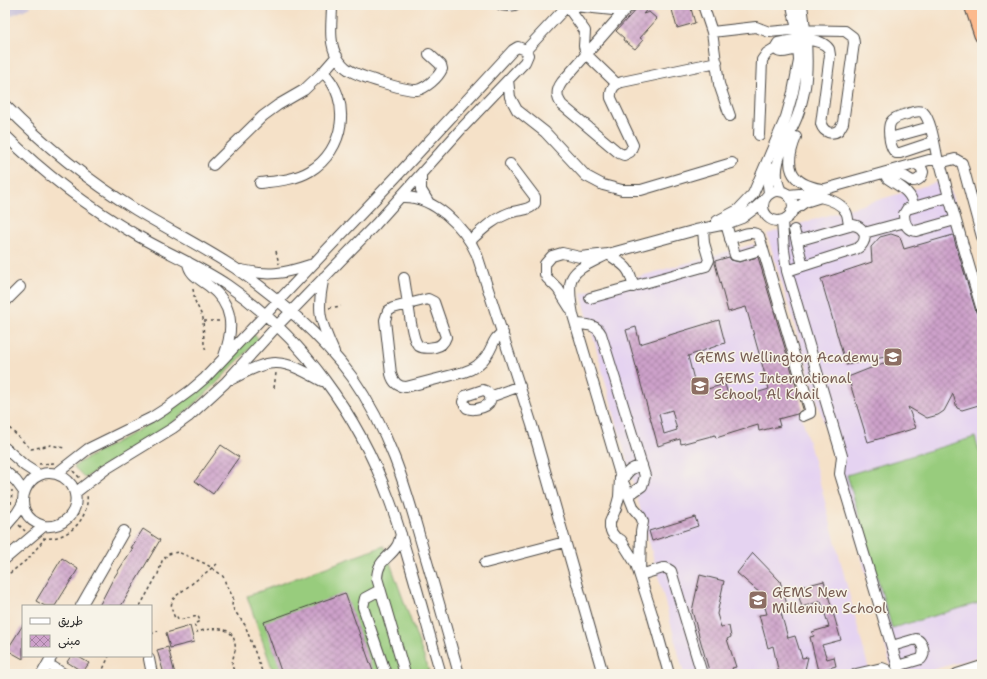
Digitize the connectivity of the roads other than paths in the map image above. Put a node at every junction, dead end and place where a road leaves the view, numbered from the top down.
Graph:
1 (332, 5) edge
2 (501, 5) edge
3 (515, 5) edge
4 (564, 5) edge
5 (703, 5) edge
6 (787, 5) edge
7 (792, 5) edge
8 (802, 5) edge
9 (972, 5) edge
10 (630, 6) edge
11 (712, 32) junction
12 (982, 35) edge
13 (799, 38) junction
14 (526, 50) junction
15 (429, 54) dead end
16 (586, 54) junction
17 (337, 56) junction
18 (717, 62) junction
19 (323, 72) junction
20 (508, 80) junction
21 (616, 84) junction
22 (5, 105) edge
23 (730, 116) dead end
24 (930, 127) junction
25 (5, 135) edge
26 (759, 135) dead end
27 (890, 138) junction
28 (934, 142) junction
29 (772, 150) junction
30 (938, 162) junction
31 (732, 163) dead end
32 (510, 164) dead end
33 (916, 164) junction
34 (213, 166) dead end
35 (421, 175) junction
36 (887, 178) junction
37 (260, 183) dead end
38 (784, 193) junction
39 (823, 193) junction
40 (401, 197) junction
41 (766, 197) junction
42 (949, 197) junction
43 (429, 203) junction
44 (913, 206) junction
45 (791, 212) junction
46 (955, 220) junction
47 (782, 221) junction
48 (905, 222) junction
49 (726, 224) junction
50 (849, 225) junction
51 (703, 228) junction
52 (794, 230) dead end
53 (864, 233) junction
54 (982, 237) edge
55 (470, 241) junction
56 (797, 241) junction
57 (731, 243) junction
58 (763, 249) junction
59 (608, 254) junction
60 (188, 262) junction
61 (312, 265) junction
62 (803, 266) junction
63 (234, 268) junction
64 (787, 271) junction
65 (324, 277) junction
66 (404, 278) dead end
67 (633, 286) junction
68 (20, 287) dead end
69 (590, 298) dead end
70 (278, 300) junction
71 (5, 302) edge
72 (408, 304) junction
73 (982, 310) edge
74 (291, 312) junction
75 (264, 314) junction
76 (574, 320) junction
77 (277, 326) junction
78 (503, 333) junction
79 (337, 358) junction
80 (222, 360) junction
81 (225, 383) junction
82 (327, 384) junction
83 (520, 386) junction
84 (490, 397) dead end
85 (803, 416) dead end
86 (5, 448) edge
87 (642, 464) junction
88 (5, 471) edge
89 (56, 474) junction
90 (39, 475) junction
91 (621, 477) junction
92 (24, 492) junction
93 (75, 493) junction
94 (629, 495) junction
95 (23, 503) junction
96 (44, 526) junction
97 (5, 527) edge
98 (124, 531) dead end
99 (400, 534) junction
100 (565, 542) junction
101 (5, 559) edge
102 (485, 562) dead end
103 (640, 575) junction
104 (380, 590) junction
105 (82, 605) edge
106 (892, 646) junction
107 (148, 659) dead end
108 (50, 660) edge
109 (982, 666) edge
110 (898, 670) edge
111 (42, 674) edge
112 (64, 674) edge
113 (152, 674) edge
114 (386, 674) edge
115 (405, 674) edge
116 (441, 674) edge
117 (459, 674) edge
118 (603, 674) edge
119 (669, 674) edge
120 (702, 674) edge
121 (856, 674) edge
122 (890, 674) edge
123 (957, 674) edge

1 - 17 street
2 - 3 street
4 - 10 street
4 - 14 street
4 - 16 street
5 - 11 street
6 - 13 street
7 - 13 street
8 - 13 street
9 - 12 highway
10 - 16 street
11 - 13 street
11 - 18 street
13 - 13 street
13 - 26 street
13 - 29 street
13 - 38 street
13 - 39 street
14 - 20 street
14 - 61 street
15 - 17 street
16 - 21 street
16 - 21 street
17 - 19 street
18 - 21 street
18 - 23 street
19 - 34 street
19 - 37 street
20 - 31 street
20 - 35 street
22 - 63 street
24 - 27 street
24 - 27 street
24 - 28 street
25 - 60 street
27 - 28 street
28 - 30 street
29 - 41 street
29 - 51 street
30 - 33 street
30 - 42 street
30 - 54 street
32 - 55 street
33 - 36 street
33 - 39 street
35 - 40 street
35 - 43 street
36 - 39 street
36 - 44 street
38 - 39 street
38 - 41 street
38 - 45 street
39 - 45 street
39 - 50 street
40 - 43 street
40 - 65 street
41 - 47 street
41 - 49 street
42 - 44 street
42 - 46 street
43 - 55 street
44 - 48 street
45 - 47 street
46 - 48 street
46 - 73 street
47 - 64 street
48 - 53 street
49 - 51 street
49 - 57 street
50 - 53 street
50 - 56 street
51 - 59 street
51 - 67 street
52 - 56 street
53 - 62 street
55 - 78 street
56 - 62 street
57 - 58 street
57 - 58 street
58 - 85 street
59 - 67 street
59 - 76 street
59 - 76 street
60 - 75 street
60 - 80 street
61 - 63 street
61 - 70 street
62 - 64 street
63 - 70 street
64 - 106 street
65 - 74 street
65 - 79 street
66 - 72 street
67 - 69 street
68 - 71 street
70 - 74 street
70 - 75 street
72 - 72 street
72 - 78 street
74 - 77 street
74 - 79 street
75 - 77 street
75 - 80 street
76 - 87 street
76 - 91 street
77 - 81 street
77 - 82 street
78 - 83 street
79 - 117 street
80 - 89 street
81 - 82 street
81 - 93 street
82 - 99 street
83 - 84 street
83 - 100 street
86 - 90 street
87 - 91 street
87 - 94 street
88 - 92 street
89 - 90 street
89 - 93 street
90 - 92 street
91 - 94 street
91 - 103 street
92 - 95 street
93 - 96 street
94 - 103 street
95 - 96 street
95 - 97 street
96 - 101 street
98 - 105 street
99 - 104 street
99 - 116 street
100 - 102 street
100 - 118 street
103 - 119 street
103 - 120 street
104 - 114 street
104 - 115 street
106 - 110 street
106 - 110 street
107 - 113 street
108 - 111 street
108 - 112 street
109 - 123 street
121 - 122 street

